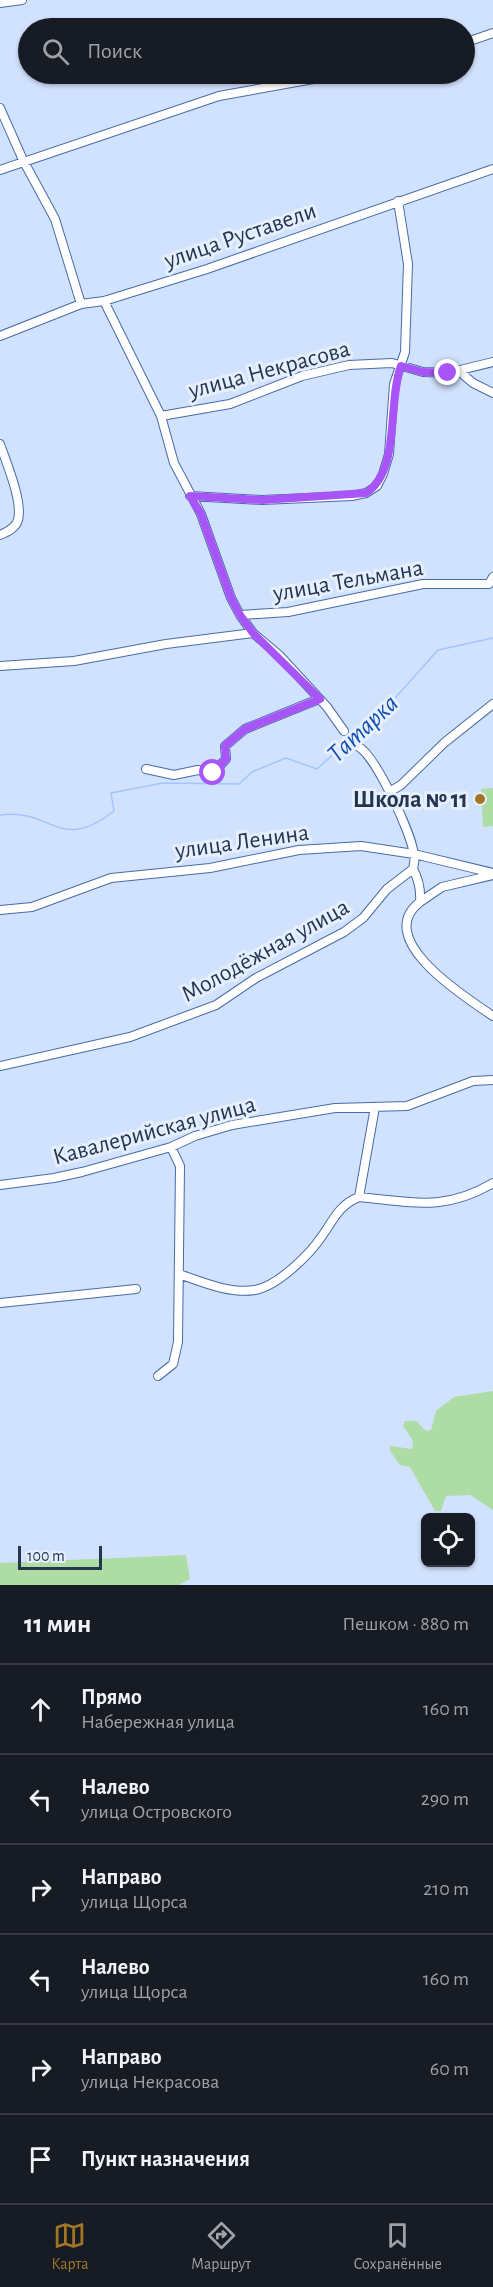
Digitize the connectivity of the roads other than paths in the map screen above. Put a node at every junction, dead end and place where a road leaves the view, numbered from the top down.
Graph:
1 (22, 0) edge
2 (0, 3) edge
3 (493, 33) edge
4 (475, 39) edge
5 (286, 84) edge
6 (0, 108) edge
7 (23, 160) junction
8 (493, 169) edge
9 (0, 170) edge
10 (398, 201) junction
11 (104, 302) junction
12 (81, 304) junction
13 (0, 336) edge
14 (493, 362) edge
15 (401, 366) junction
16 (460, 372) junction
17 (493, 393) edge
18 (161, 416) junction
19 (0, 444) edge
20 (190, 496) junction
21 (0, 536) edge
22 (493, 577) edge
23 (240, 615) junction
24 (253, 633) junction
25 (0, 666) edge
26 (320, 699) junction
27 (493, 704) edge
28 (344, 731) dead end
29 (359, 747) dead end
30 (146, 769) dead end
31 (389, 792) junction
32 (414, 854) junction
33 (413, 869) junction
34 (493, 874) edge
35 (420, 902) junction
36 (0, 910) edge
37 (493, 1016) edge
38 (0, 1066) edge
39 (493, 1080) edge
40 (375, 1107) junction
41 (171, 1148) junction
42 (493, 1183) edge
43 (0, 1185) edge
44 (359, 1197) junction
45 (179, 1274) junction
46 (136, 1289) dead end
47 (0, 1303) edge
48 (158, 1376) dead end

1 - 2 street
3 - 4 street
5 - 7 street
6 - 7 street
7 - 9 street
7 - 12 street
8 - 10 street, улица Руставели
10 - 11 street, улица Руставели
10 - 15 street
11 - 12 street, улица Руставели
11 - 18 street
12 - 13 street, улица Руставели
14 - 16 street, улица Некрасова
15 - 16 street, улица Некрасова
15 - 18 street, улица Некрасова
15 - 20 street
16 - 17 street
18 - 20 street
19 - 21 street
20 - 23 street
22 - 23 street, улица Тельмана
23 - 24 street
24 - 25 street, улица Тельмана
24 - 26 street
26 - 28 street
26 - 30 street
27 - 31 street
29 - 31 street
31 - 32 street
32 - 33 street
32 - 34 street, улица Ленина
32 - 36 street, улица Ленина
33 - 35 street
33 - 38 street, Молодёжная улица
34 - 35 street
35 - 37 street
39 - 40 street, Кавалерийская улица
40 - 41 street, Кавалерийская улица
40 - 44 street
41 - 43 street, Кавалерийская улица
41 - 45 street
42 - 44 street
44 - 45 street
45 - 48 street
46 - 47 street

